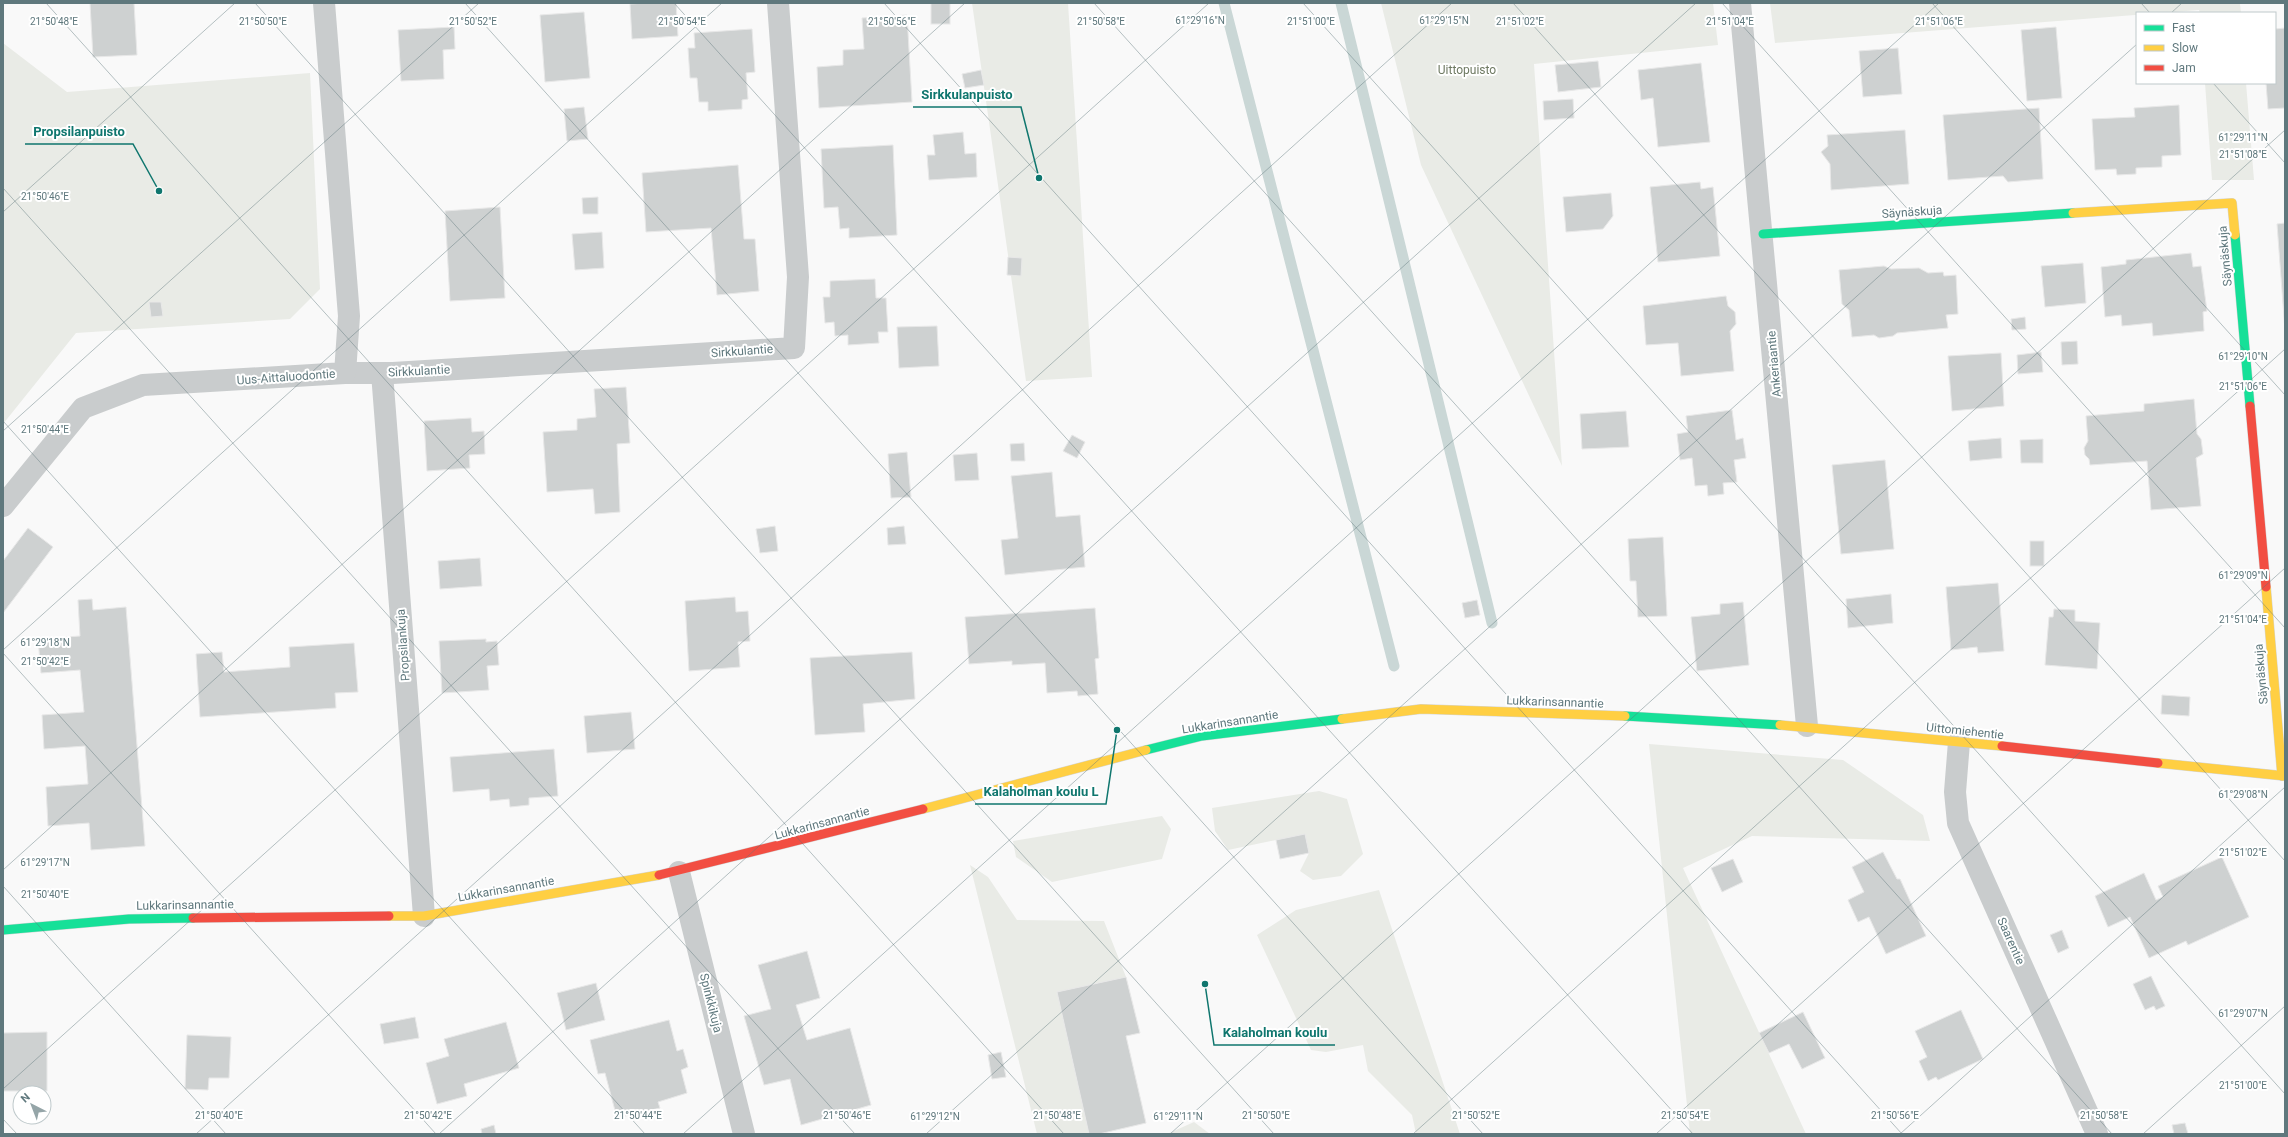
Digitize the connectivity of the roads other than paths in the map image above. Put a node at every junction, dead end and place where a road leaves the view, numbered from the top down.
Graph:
1 (324, 3) edge
2 (778, 3) edge
3 (1740, 3) edge
4 (1763, 234) junction
5 (345, 373) junction
6 (382, 373) junction
7 (3, 506) edge
8 (1641, 717) joint
9 (1807, 726) junction
10 (1959, 742) junction
11 (2284, 776) edge
12 (679, 872) junction
13 (424, 916) junction
14 (3, 930) edge
15 (744, 1134) edge
16 (2097, 1134) edge

1 - 5 street, Uus-Aittaluodontie
2 - 6 street, Sirkkulantie
3 - 4 street, Ankeriaantie
4 - 9 street, Ankeriaantie
4 - 11 street, Säynäskuja
5 - 6 street, Sirkkulantie
5 - 7 street, Uus-Aittaluodontie
6 - 13 street, Propsilankuja
8 - 9 street, Uittomiehentie
8 - 12 street, Lukkarinsannantie
9 - 10 street, Uittomiehentie
10 - 11 street, Uittomiehentie
10 - 16 street, Saarentie
12 - 13 street, Lukkarinsannantie
12 - 15 street, Spinkkikuja
13 - 14 street, Lukkarinsannantie

